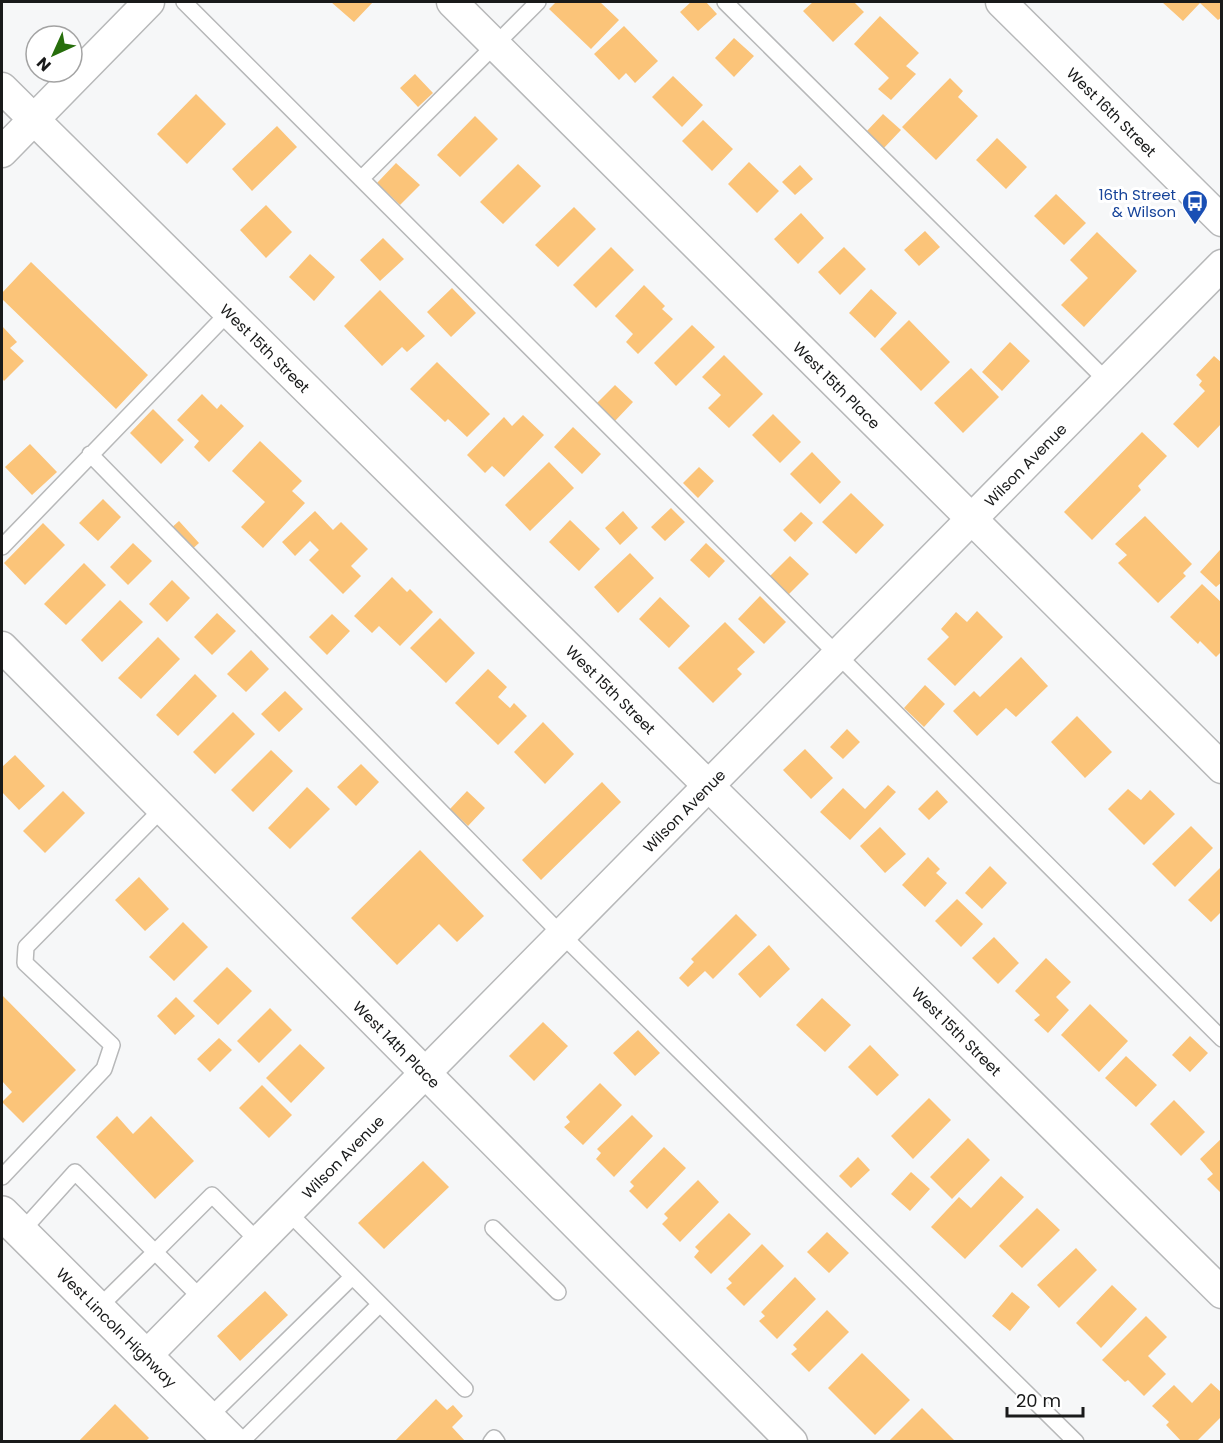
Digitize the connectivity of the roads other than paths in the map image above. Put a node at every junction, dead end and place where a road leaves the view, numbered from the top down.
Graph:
1 (149, 2) edge
2 (184, 2) edge
3 (452, 2) edge
4 (538, 2) edge
5 (725, 2) edge
6 (1001, 2) edge
7 (494, 44) junction
8 (2, 88) edge
9 (33, 119) junction
10 (2, 152) edge
11 (362, 178) junction
12 (1221, 221) edge
13 (1221, 265) edge
14 (229, 312) junction
15 (1107, 381) junction
16 (90, 454) junction
17 (972, 518) junction
18 (2, 547) edge
19 (2, 647) edge
20 (837, 655) junction
21 (1221, 768) edge
22 (709, 785) junction
23 (162, 809) junction
24 (561, 934) junction
25 (1221, 1039) edge
26 (424, 1074) junction
27 (2, 1177) edge
28 (288, 1212) junction
29 (11, 1222) edge
30 (493, 1228) dead end
31 (259, 1242) junction
32 (155, 1252) junction
33 (352, 1277) junction
34 (558, 1292) dead end
35 (1221, 1293) edge
36 (202, 1299) junction
37 (380, 1304) junction
38 (98, 1308) junction
39 (146, 1356) junction
40 (465, 1389) dead end
41 (208, 1418) junction
42 (232, 1442) edge
43 (241, 1442) edge
44 (491, 1442) edge
45 (497, 1442) edge
46 (792, 1442) edge
47 (1076, 1442) edge

1 - 9 street
2 - 11 lane
3 - 7 street, West 15th Place
4 - 7 lane
5 - 15 lane
6 - 12 street, West 16th Street
7 - 11 lane
7 - 17 street, West 15th Place
8 - 9 street, West 15th Street
9 - 10 street
9 - 14 street, West 15th Street
11 - 20 lane
13 - 15 street, Wilson Avenue
14 - 16 lane
14 - 22 street, West 15th Street
15 - 17 street, Wilson Avenue
16 - 18 lane
16 - 24 lane
17 - 20 street, Wilson Avenue
17 - 21 street, West 15th Place
19 - 23 street, West 14th Place
20 - 22 street, Wilson Avenue
20 - 25 lane
22 - 24 street, Wilson Avenue
22 - 35 street, West 15th Street
23 - 26 street, West 14th Place
23 - 27 lane
24 - 26 street, Wilson Avenue
24 - 47 lane
26 - 28 street, Wilson Avenue
26 - 46 street, West 14th Place
28 - 31 street, Wilson Avenue
28 - 33 lane
29 - 32 lane
29 - 38 main road, West Lincoln Highway
30 - 34 lane
31 - 32 lane
31 - 36 street, Wilson Avenue
32 - 36 lane
32 - 38 lane
33 - 37 lane
33 - 41 lane
36 - 39 street, Wilson Avenue
37 - 40 lane
37 - 43 lane
38 - 39 main road, West Lincoln Highway
39 - 41 main road, West Lincoln Highway
41 - 42 main road, West Lincoln Highway
44 - 45 lane

